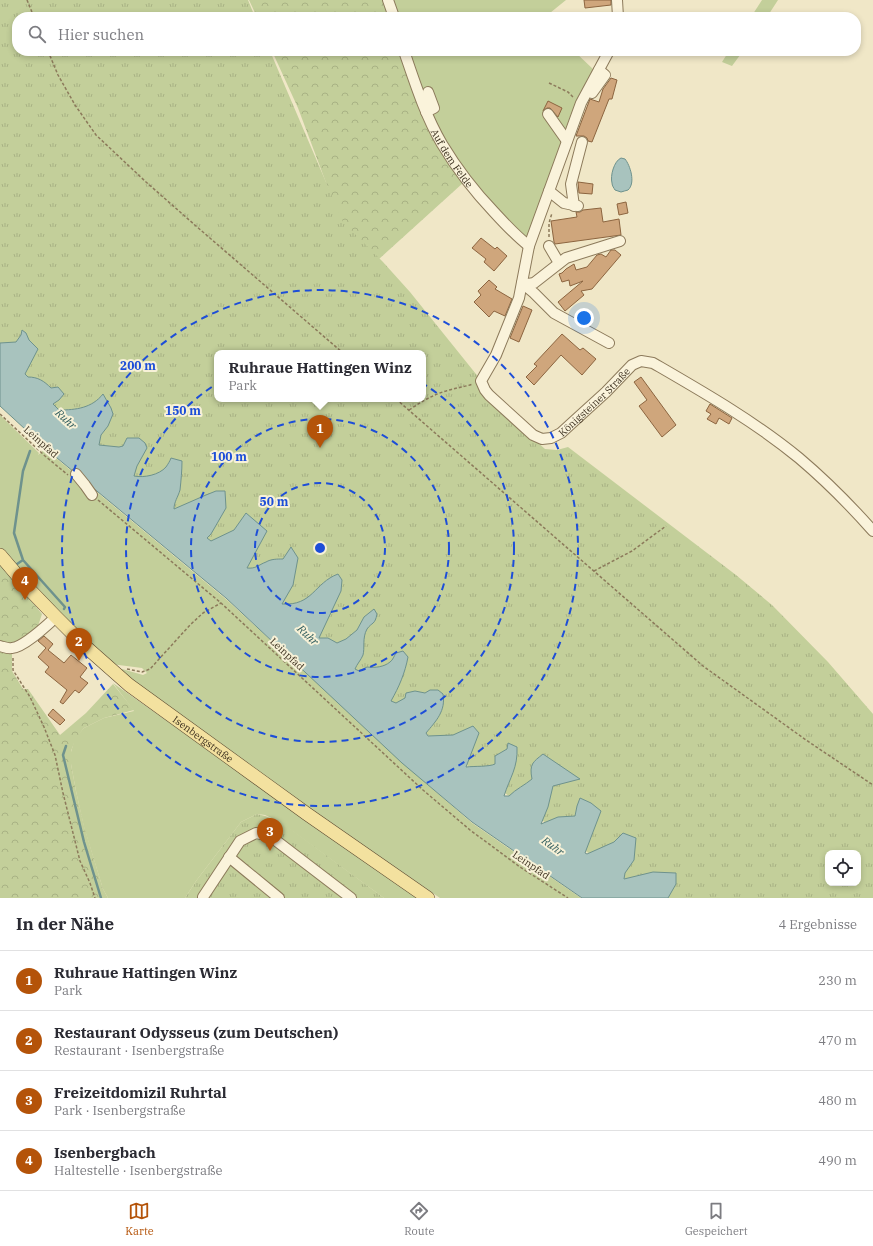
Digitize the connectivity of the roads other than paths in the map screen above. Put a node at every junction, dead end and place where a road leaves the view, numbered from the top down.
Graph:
1 (388, 0) edge
2 (617, 0) edge
3 (392, 12) edge
4 (618, 12) edge
5 (406, 56) edge
6 (606, 56) edge
7 (599, 70) junction
8 (598, 84) junction
9 (428, 92) dead end
10 (594, 99) dead end
11 (426, 112) junction
12 (548, 114) dead end
13 (576, 133) dead end
14 (567, 141) junction
15 (582, 142) dead end
16 (549, 191) junction
17 (620, 241) dead end
18 (529, 246) junction
19 (549, 246) road end
20 (559, 263) junction
21 (522, 283) junction
22 (534, 288) junction
23 (609, 343) dead end
24 (72, 475) road end
25 (92, 495) road end
26 (873, 531) edge
27 (0, 555) edge
28 (56, 617) junction
29 (0, 646) edge
30 (229, 857) junction
31 (203, 898) edge
32 (279, 898) edge
33 (351, 898) edge
34 (428, 898) edge

1 - 3 street
2 - 4 street
5 - 11 street, Auf dem Felde
6 - 7 street, Königsteiner Straße
7 - 8 street
7 - 14 street, Königsteiner Straße
8 - 10 street
8 - 13 street
9 - 11 street
11 - 18 street, Auf dem Felde
12 - 14 street
14 - 16 street, Königsteiner Straße
15 - 16 street
16 - 18 street, Königsteiner Straße
17 - 20 street
18 - 21 street, Königsteiner Straße
19 - 20 street
20 - 22 street
21 - 22 street
21 - 26 street, Königsteiner Straße
22 - 23 street
24 - 25 street
27 - 28 main road, Isenbergstraße
28 - 29 street
28 - 34 main road, Isenbergstraße
30 - 31 street
30 - 32 street
30 - 33 street

